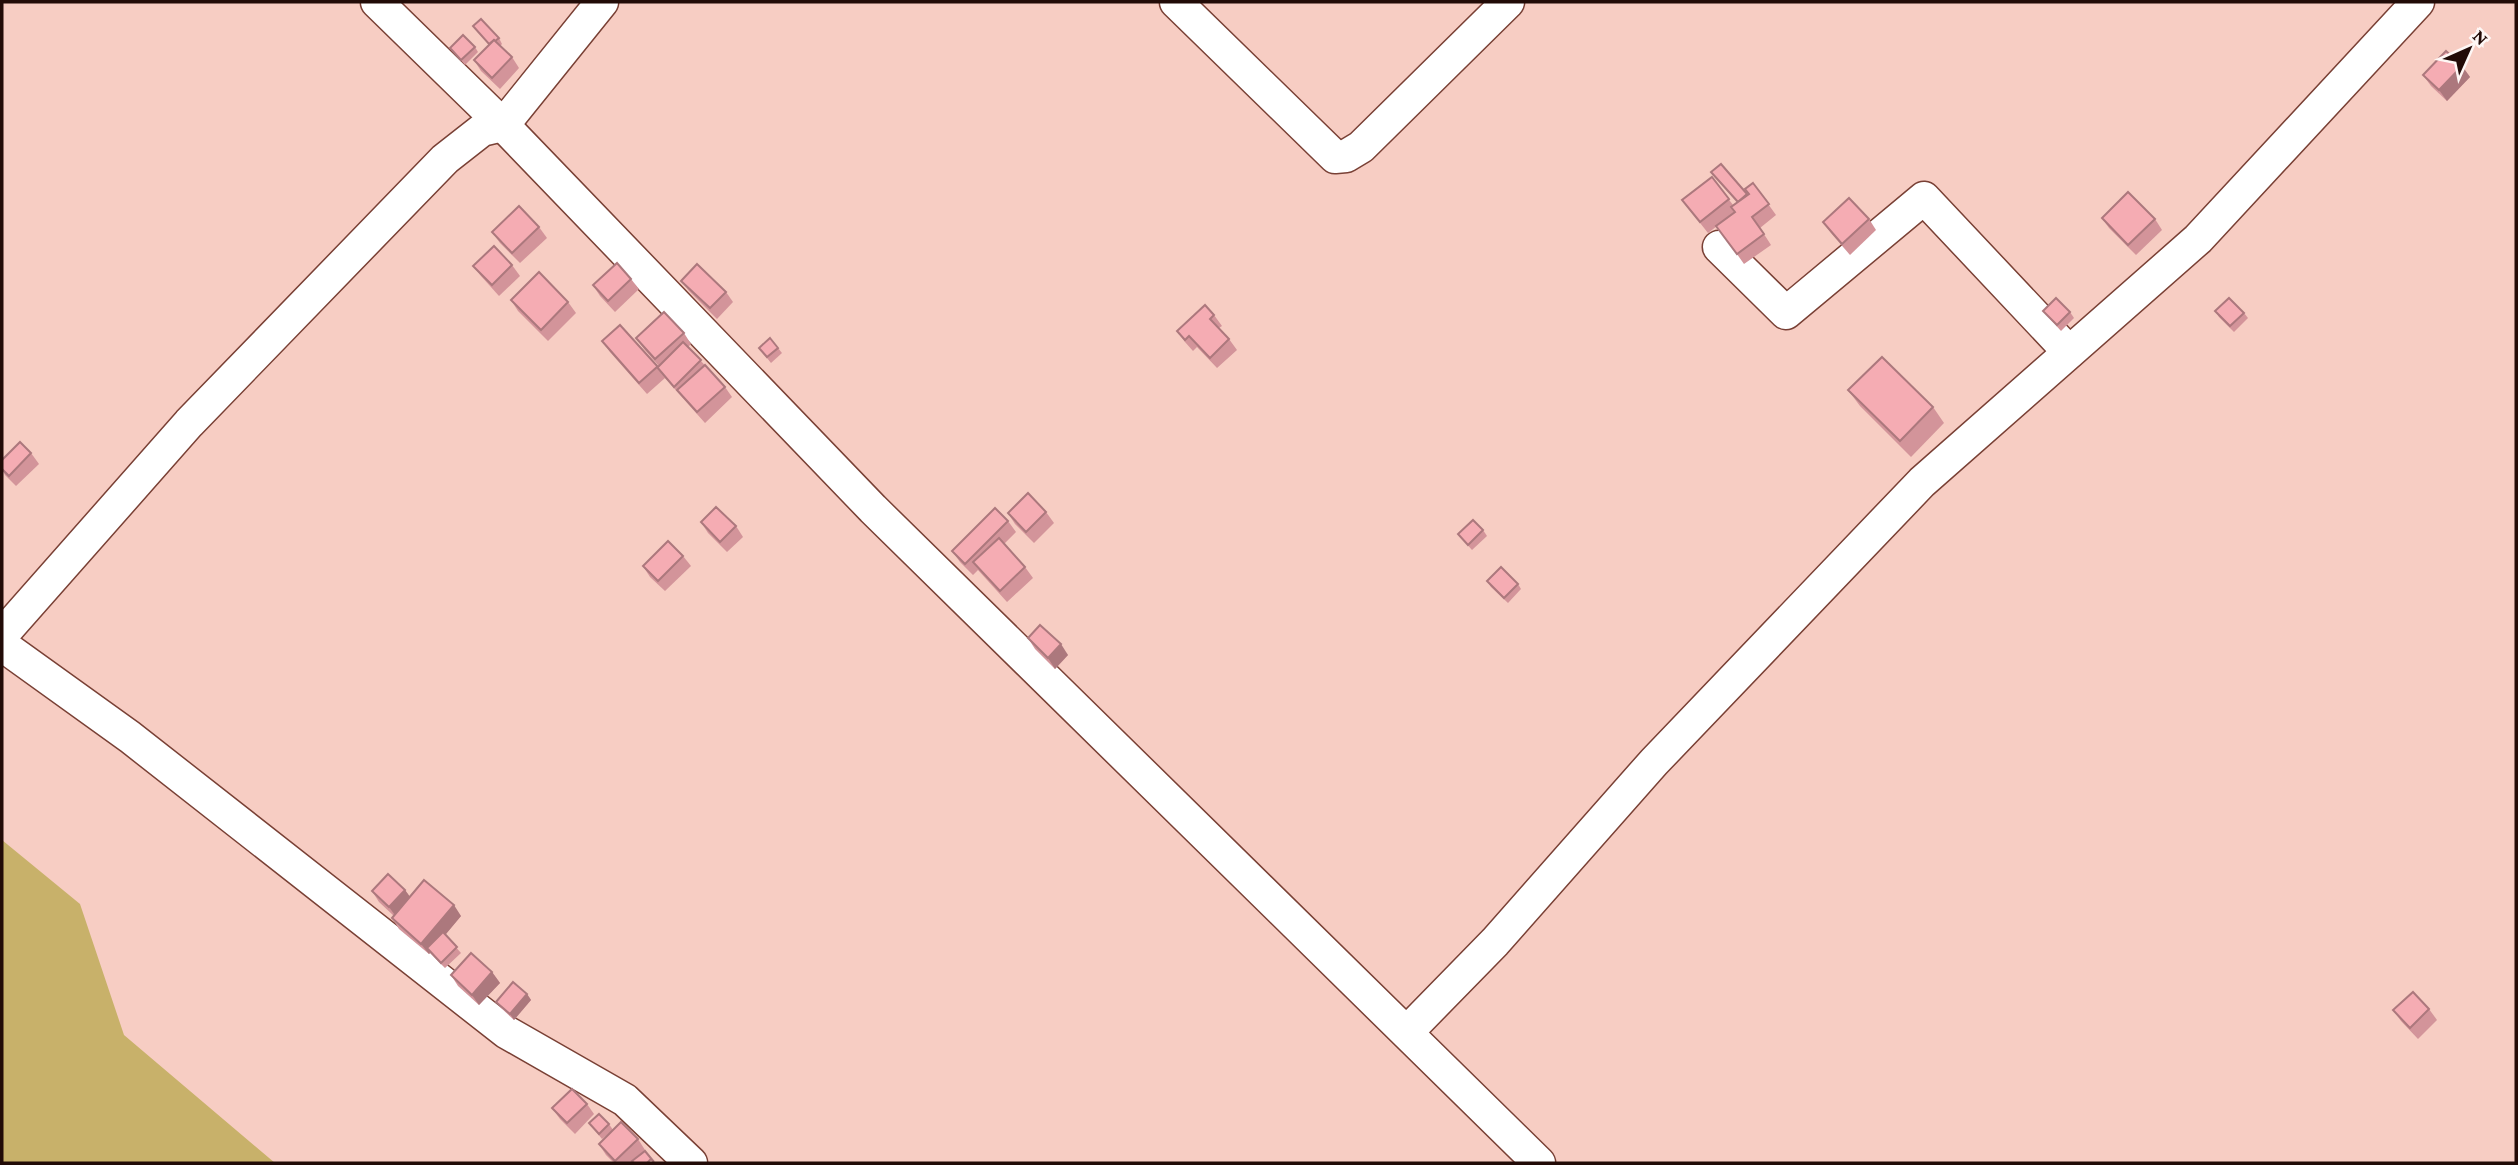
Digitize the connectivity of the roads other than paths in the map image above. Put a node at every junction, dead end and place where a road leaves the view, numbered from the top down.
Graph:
1 (377, 2) edge
2 (603, 2) edge
3 (1176, 2) edge
4 (1508, 2) edge
5 (2418, 2) edge
6 (503, 125) junction
7 (1719, 247) dead end
8 (2069, 352) junction
9 (2, 635) edge
10 (2, 645) edge
11 (1407, 1032) junction
12 (691, 1163) edge
13 (1539, 1163) edge

1 - 6 street
2 - 6 street
3 - 4 street
5 - 8 street
6 - 9 street
6 - 11 street
7 - 8 street
8 - 11 street
10 - 12 street
11 - 13 street

